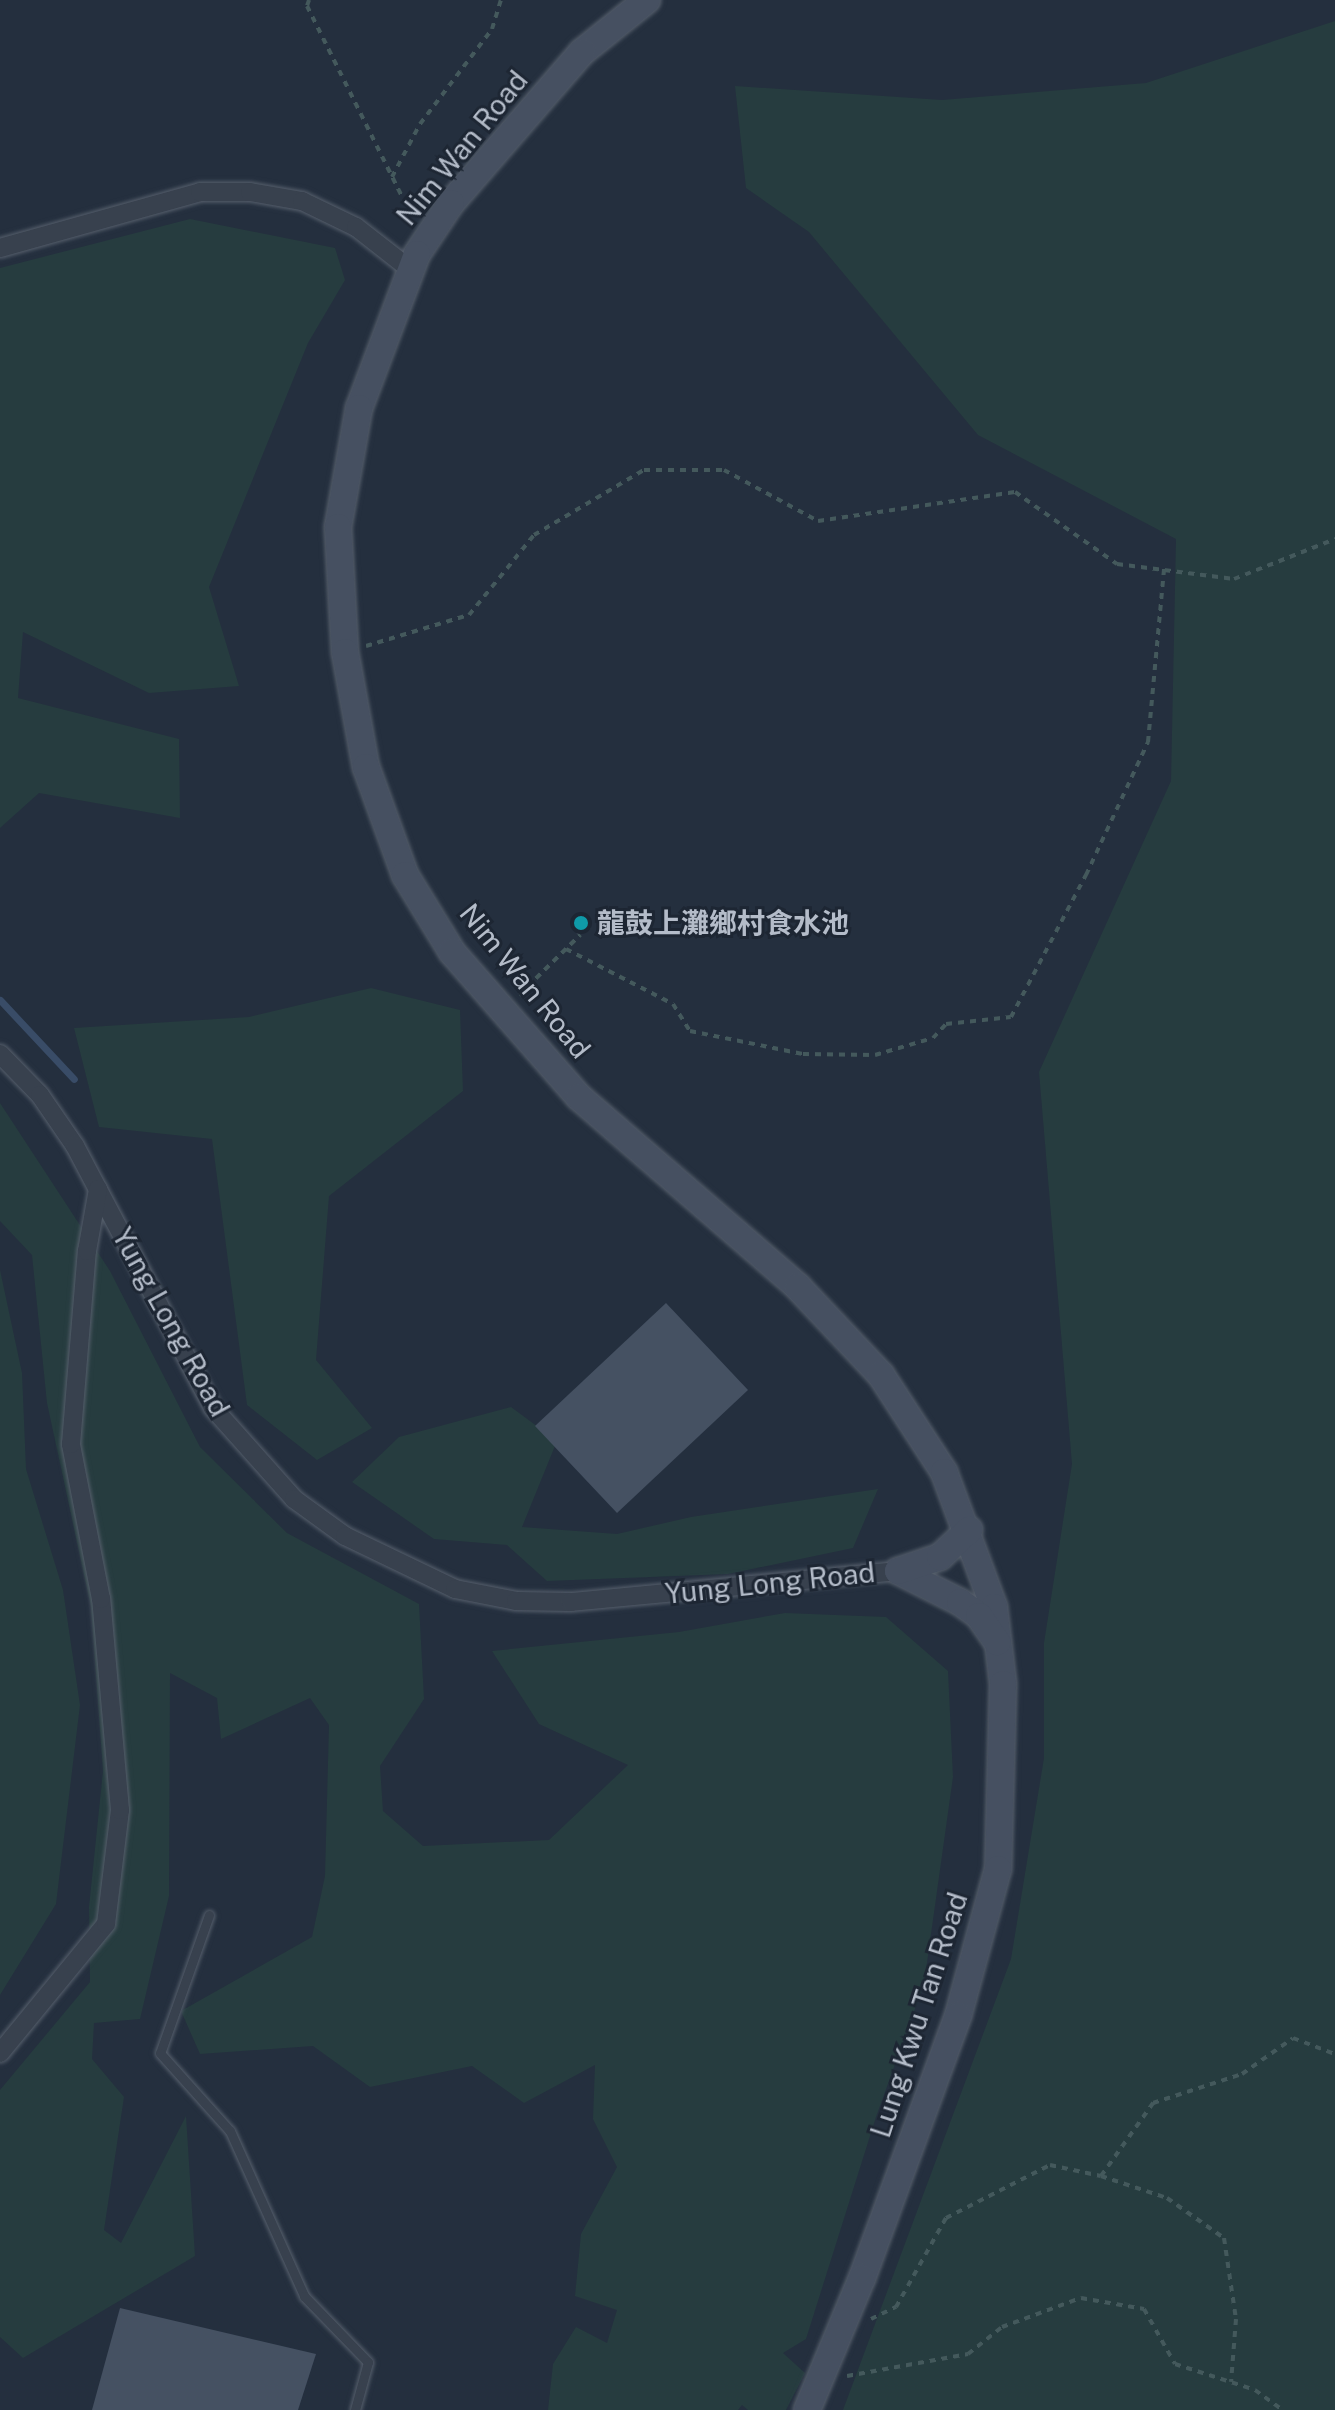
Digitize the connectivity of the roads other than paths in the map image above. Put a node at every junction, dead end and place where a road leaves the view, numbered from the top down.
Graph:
1 (647, 0) edge
2 (0, 248) edge
3 (411, 270) junction
4 (0, 1054) edge
5 (98, 1189) junction
6 (969, 1530) junction
7 (898, 1571) junction
8 (999, 1645) junction
9 (209, 1915) dead end
10 (0, 2053) edge
11 (355, 2410) edge
12 (807, 2410) edge

1 - 3 street, Nim Wan Road
2 - 3 street
3 - 6 street, Nim Wan Road
4 - 5 street, Yung Long Road
5 - 7 street, Yung Long Road
5 - 10 street
6 - 7 street
6 - 8 street, Lung Kwu Tan Road
7 - 8 street
8 - 12 street, Lung Kwu Tan Road
9 - 11 lane

